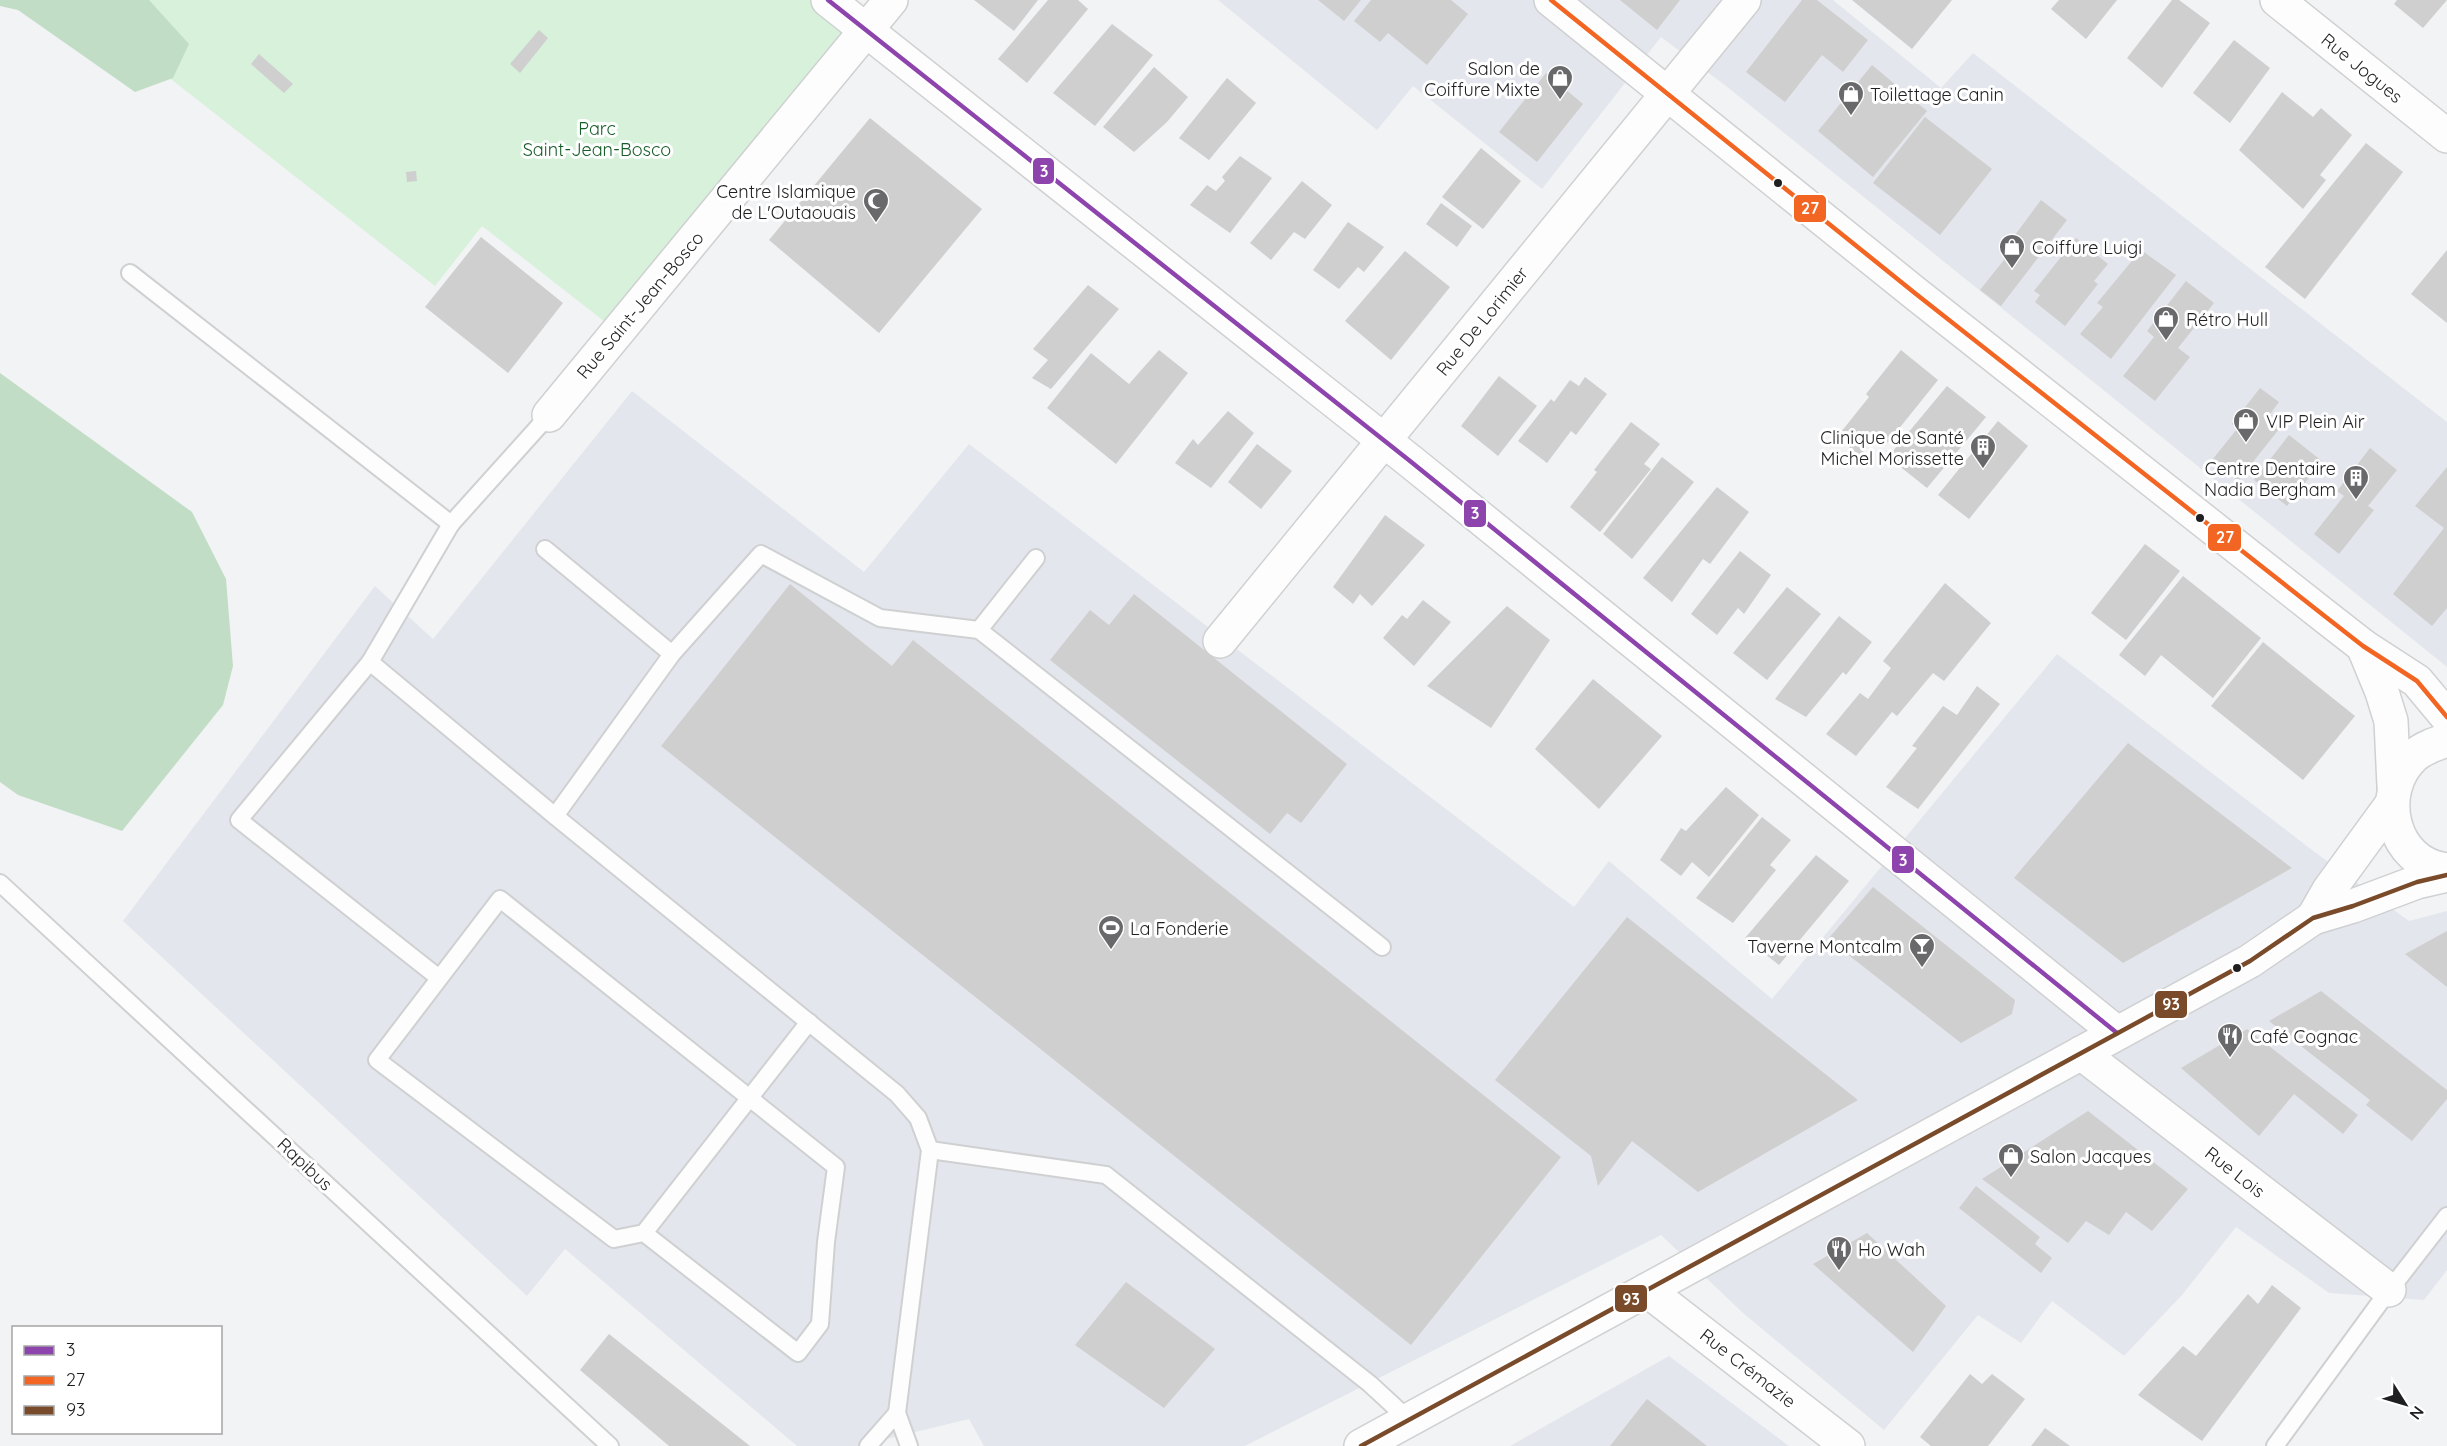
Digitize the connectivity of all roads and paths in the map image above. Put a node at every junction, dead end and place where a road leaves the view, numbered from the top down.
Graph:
1 (828, 0) edge
2 (891, 0) edge
3 (1551, 0) edge
4 (1744, 0) edge
5 (2277, 0) edge
6 (867, 30) junction
7 (1668, 94) junction
8 (2447, 136) edge
9 (130, 273) dead end
10 (549, 415) joint
11 (1384, 441) junction
12 (451, 524) junction
13 (545, 549) dead end
14 (1036, 558) dead end
15 (979, 630) junction
16 (1220, 642) dead end
17 (2363, 646) junction
18 (672, 654) junction
19 (370, 662) junction
20 (2447, 717) edge
21 (2447, 741) edge
22 (2393, 796) junction
23 (555, 816) junction
24 (2447, 870) edge
25 (2447, 875) edge
26 (0, 883) edge
27 (2313, 918) junction
28 (1382, 947) dead end
29 (439, 978) junction
30 (809, 1022) junction
31 (2118, 1033) junction
32 (2081, 1053) junction
33 (751, 1097) junction
34 (930, 1150) junction
35 (2447, 1216) edge
36 (644, 1233) junction
37 (1647, 1290) junction
38 (2389, 1290) junction
39 (897, 1413) junction
40 (1409, 1420) junction
41 (610, 1446) edge
42 (868, 1446) edge
43 (909, 1446) edge
44 (1361, 1446) edge
45 (1848, 1446) edge
46 (2275, 1446) edge

1 - 6 street
2 - 6 street, Rue Saint-Jean-Bosco
3 - 7 street
4 - 7 street, Rue De Lorimier
5 - 8 street, Rue Jogues
6 - 10 street, Rue Saint-Jean-Bosco
6 - 11 street
7 - 11 street, Rue De Lorimier
7 - 17 street
9 - 12 lane
10 - 12 lane
11 - 16 street, Rue De Lorimier
11 - 31 street
12 - 19 lane
13 - 18 lane
14 - 15 lane
15 - 18 lane
15 - 28 lane
17 - 20 street
17 - 22 street
18 - 23 lane
19 - 23 lane
19 - 29 lane
21 - 22 street
22 - 24 street
22 - 27 street
23 - 30 lane
25 - 27 street
26 - 41 lane, Rapibus
27 - 31 street
29 - 33 lane
29 - 36 lane
30 - 33 lane
30 - 34 lane
31 - 32 street
32 - 37 street
32 - 38 street, Rue Lois
33 - 36 lane
33 - 36 lane
34 - 39 lane
34 - 40 lane
35 - 38 lane
37 - 40 street
37 - 45 street, Rue Crémazie
38 - 46 lane
39 - 42 lane
39 - 43 lane
40 - 44 street

